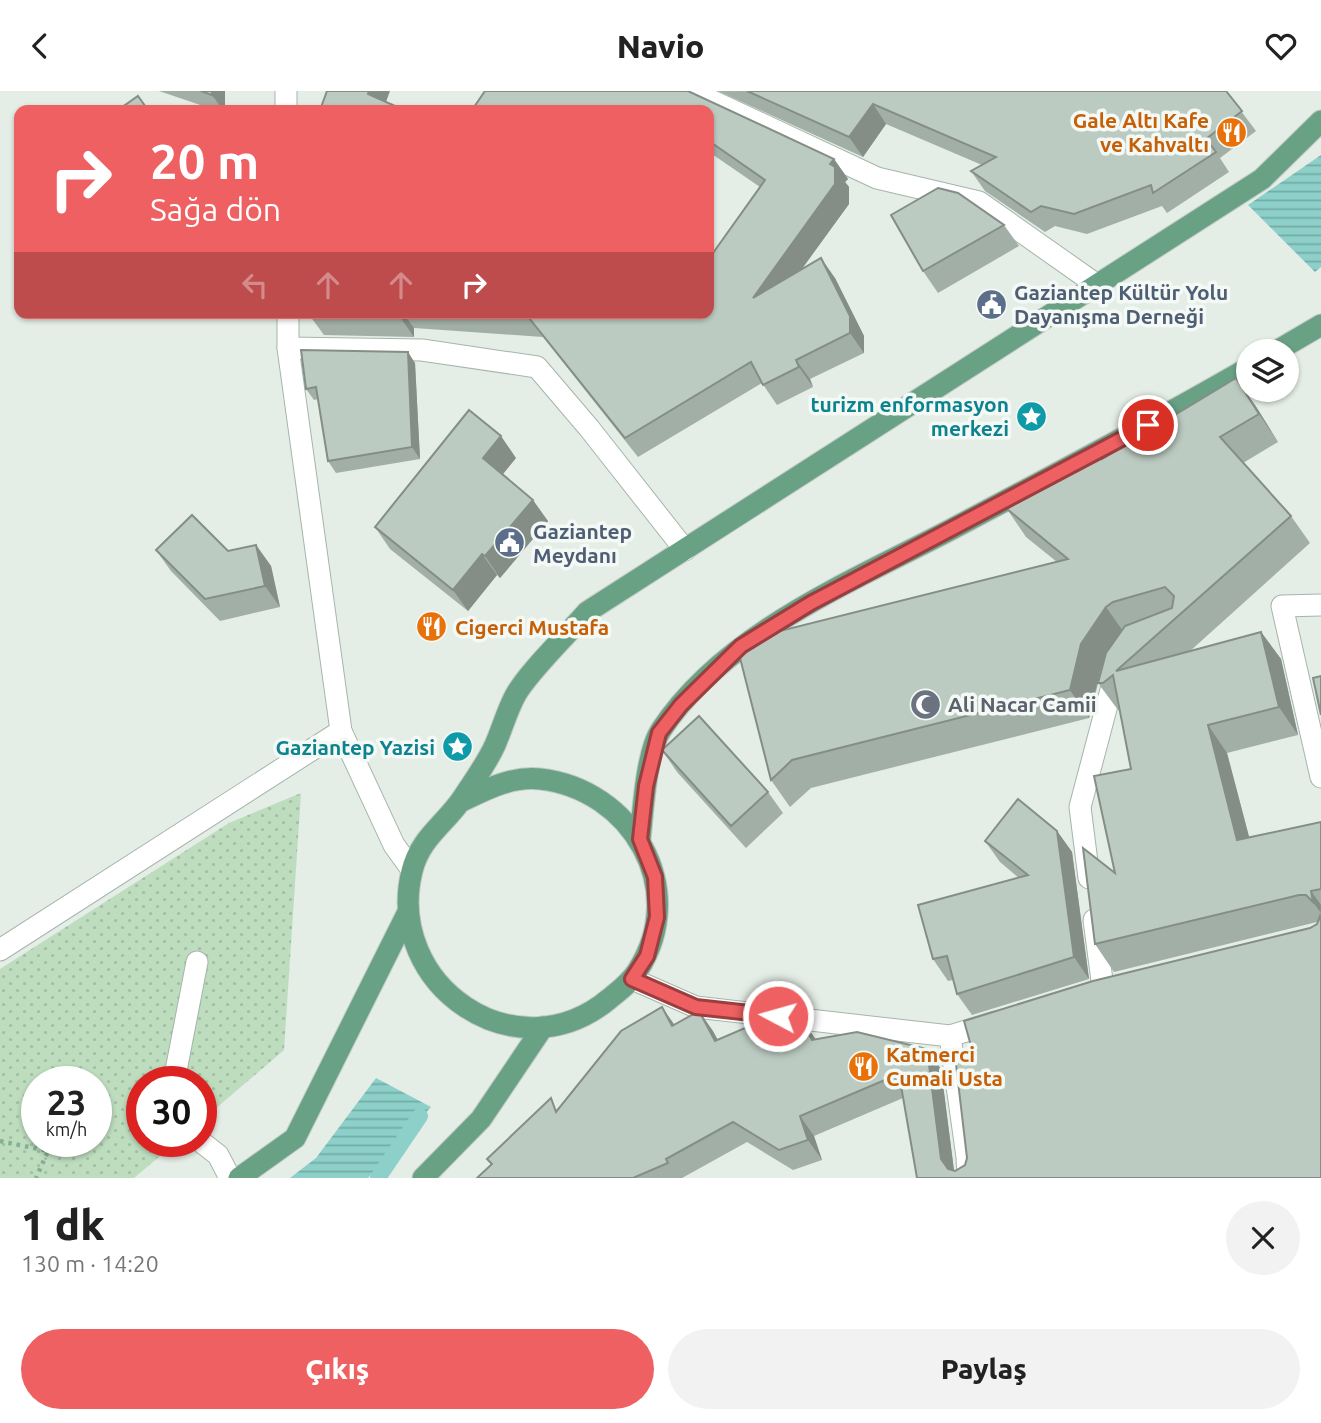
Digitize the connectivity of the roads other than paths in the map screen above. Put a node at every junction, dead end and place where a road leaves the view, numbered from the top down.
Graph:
1 (691, 91) edge
2 (1321, 121) edge
3 (1097, 285) junction
4 (288, 319) edge
5 (1321, 325) edge
6 (1297, 339) edge
7 (288, 348) junction
8 (1236, 375) edge
9 (685, 550) junction
10 (1321, 604) edge
11 (1128, 653) edge
12 (341, 731) junction
13 (1321, 777) edge
14 (460, 802) junction
15 (640, 839) junction
16 (412, 870) junction
17 (408, 912) junction
18 (0, 950) edge
19 (197, 962) dead end
20 (632, 979) junction
21 (1129, 981) edge
22 (1103, 988) junction
23 (1077, 996) edge
24 (1013, 1016) edge
25 (543, 1027) junction
26 (950, 1036) junction
27 (177, 1066) edge
28 (217, 1154) edge
29 (230, 1178) edge
30 (239, 1178) edge
31 (423, 1178) edge
32 (968, 1178) edge

1 - 3 street
2 - 3 main road
3 - 9 main road
4 - 7 street
5 - 6 main road
7 - 9 street
7 - 12 street
8 - 15 main road
9 - 14 main road
10 - 13 street
11 - 22 street
12 - 16 street
12 - 18 street
14 - 15 main road
14 - 16 main road
15 - 20 main road
16 - 17 main road
17 - 25 main road
17 - 30 main road
19 - 27 street
20 - 25 main road
20 - 26 street
21 - 22 street
22 - 23 street
24 - 26 street
25 - 31 main road
26 - 32 street
28 - 29 street

